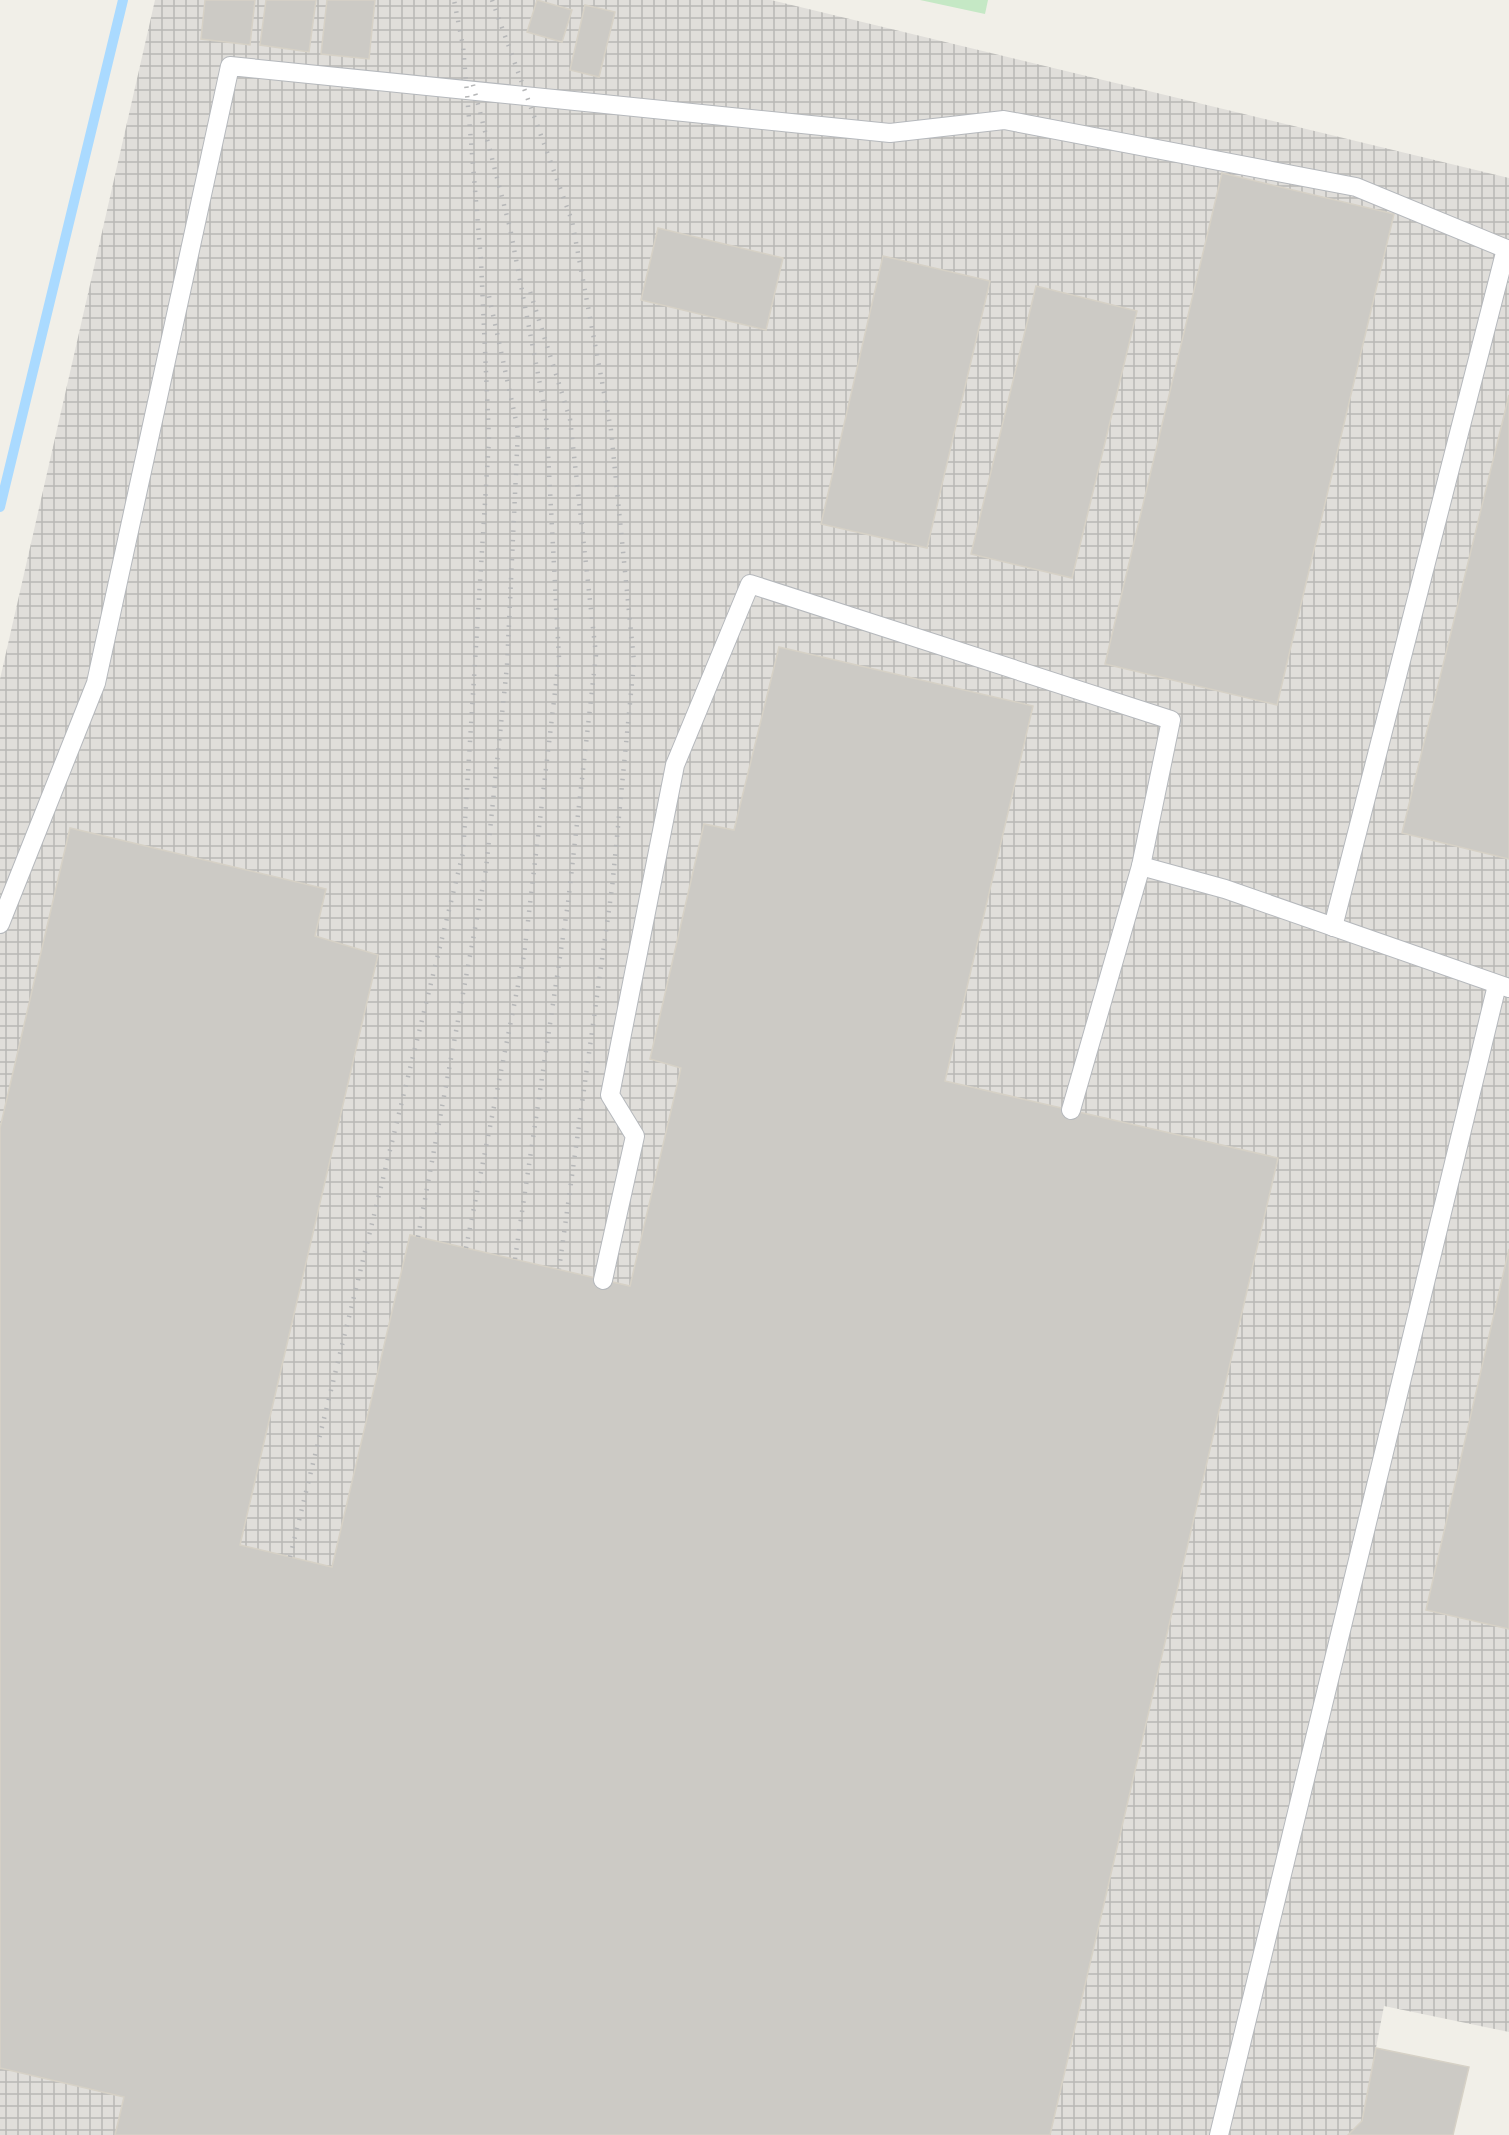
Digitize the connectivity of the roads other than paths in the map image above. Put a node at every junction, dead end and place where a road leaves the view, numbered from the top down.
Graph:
1 (1508, 249) edge
2 (1141, 866) junction
3 (0, 924) edge
4 (1333, 927) junction
5 (1503, 986) edge
6 (1071, 1110) dead end
7 (603, 1280) dead end
8 (1219, 2135) edge

1 - 3 lane
1 - 4 lane
2 - 4 lane
2 - 6 lane
2 - 7 lane
4 - 5 lane
5 - 8 lane

